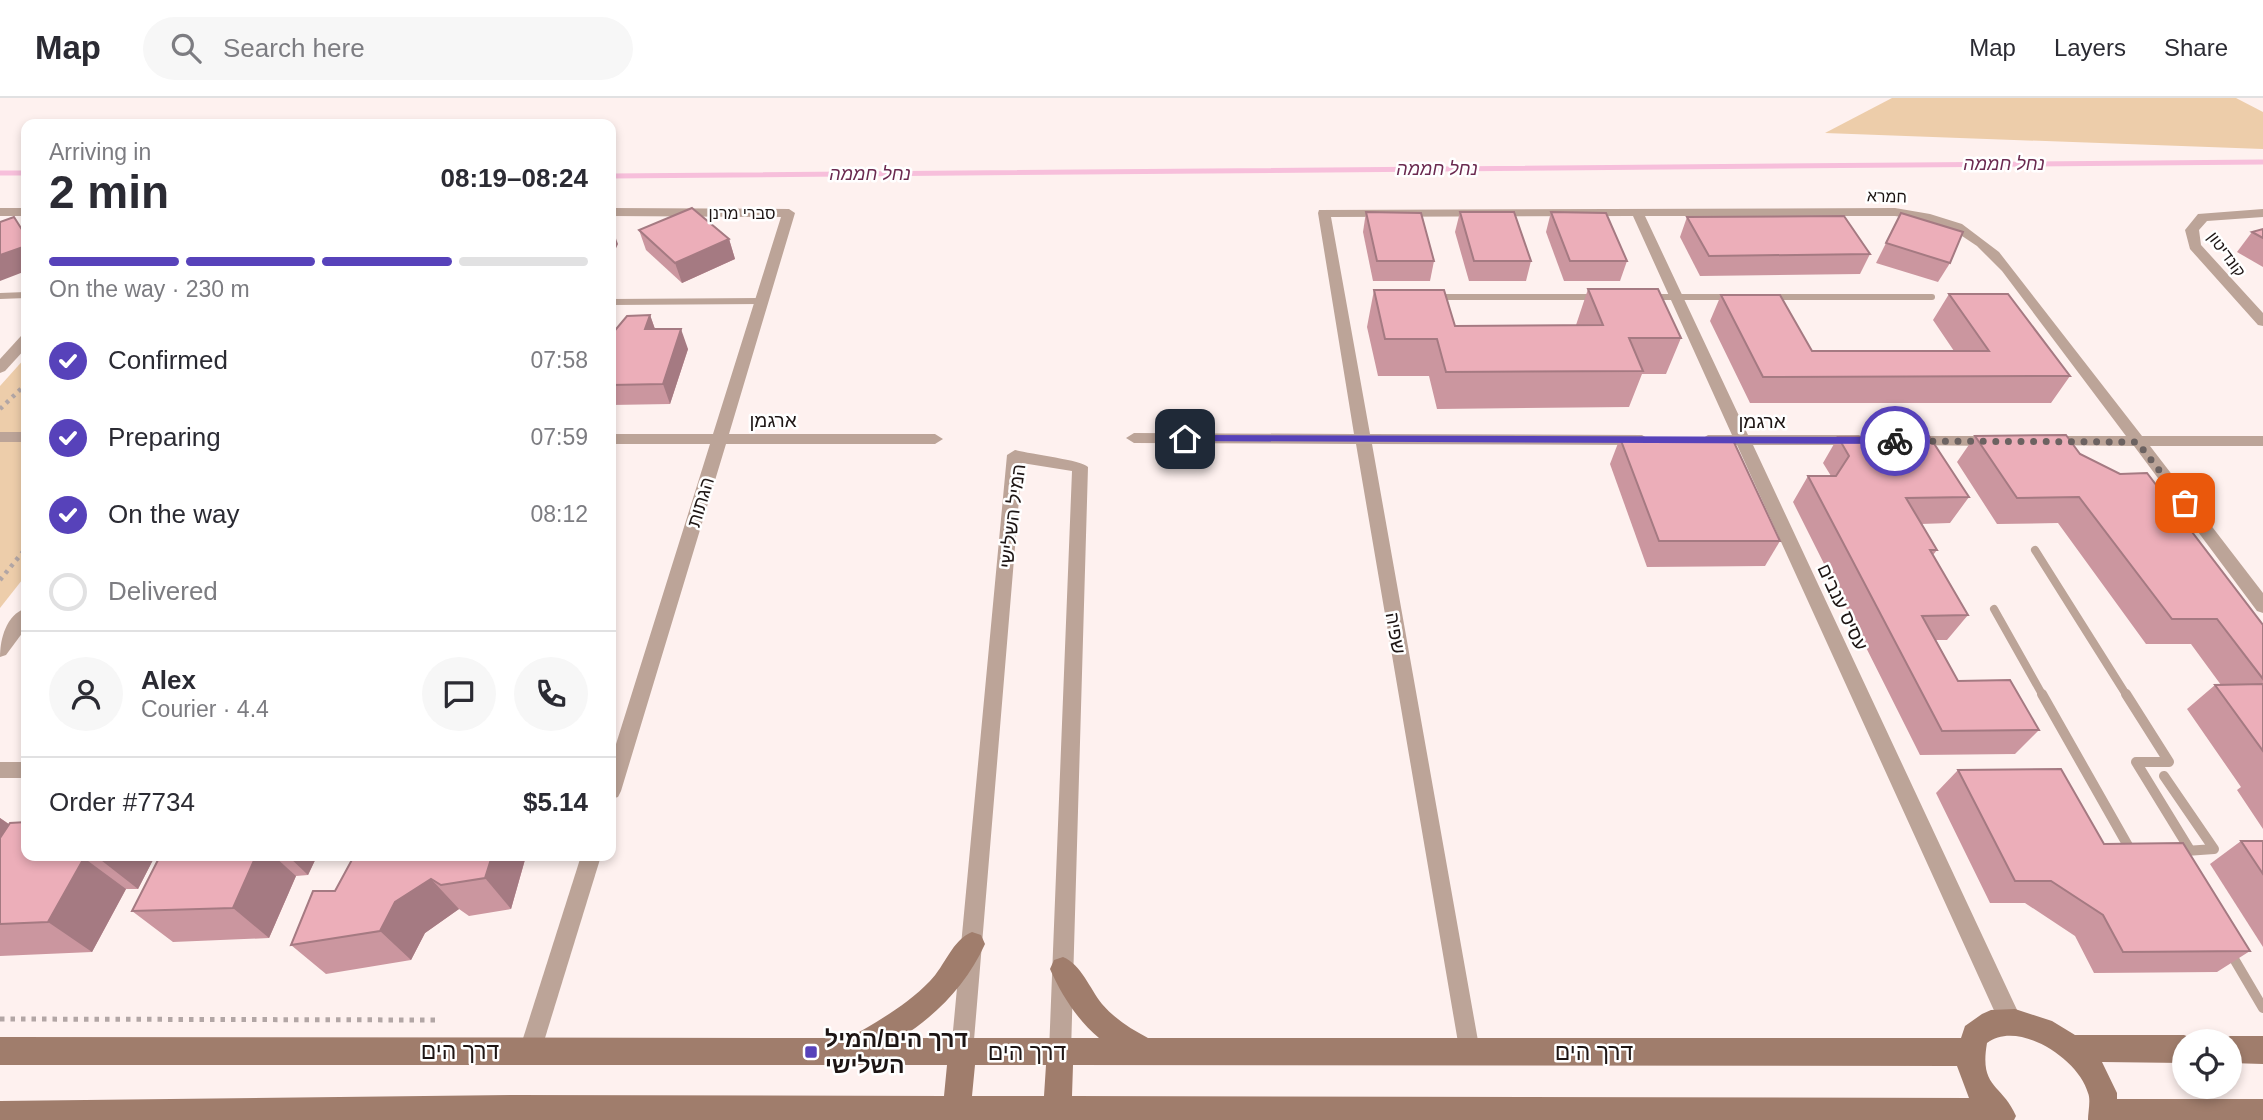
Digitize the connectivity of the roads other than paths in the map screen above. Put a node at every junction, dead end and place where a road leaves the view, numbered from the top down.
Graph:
1 (0, 212) edge
2 (21, 212) edge
3 (616, 212) edge
4 (1637, 212) junction
5 (789, 213) joint
6 (1324, 213) joint
7 (2263, 213) edge
8 (21, 295) edge
9 (0, 296) edge
10 (1606, 297) edge
11 (1648, 297) edge
12 (1676, 297) junction
13 (1743, 297) edge
14 (1757, 297) edge
15 (1931, 297) dead end
16 (761, 301) junction
17 (616, 302) edge
18 (1443, 308) edge
19 (2263, 322) edge
20 (21, 345) edge
21 (0, 368) edge
22 (0, 437) edge
23 (21, 437) edge
24 (1135, 438) dead end
25 (616, 439) edge
26 (719, 439) junction
27 (935, 439) dead end
28 (1363, 440) junction
29 (1661, 440) edge
30 (1688, 440) edge
31 (1742, 440) junction
32 (2137, 442) junction
33 (2263, 442) edge
34 (2035, 550) dead end
35 (2263, 606) edge
36 (1994, 609) dead end
37 (21, 622) edge
38 (0, 650) edge
39 (616, 760) edge
40 (0, 770) edge
41 (21, 770) edge
42 (2164, 775) dead end
43 (2190, 850) junction
44 (2144, 851) edge
45 (2171, 851) edge
46 (589, 861) edge
47 (972, 944) junction
48 (2227, 947) edge
49 (1063, 969) junction
50 (2263, 1007) edge
51 (2010, 1020) junction
52 (2072, 1048) junction
53 (2172, 1049) edge
54 (2242, 1050) edge
55 (2263, 1050) edge
56 (0, 1051) edge
57 (530, 1051) junction
58 (852, 1051) junction
59 (1146, 1051) junction
60 (962, 1052) junction
61 (1060, 1052) junction
62 (1469, 1052) junction
63 (1969, 1052) junction
64 (2263, 1113) edge
65 (511, 1114) edge
66 (0, 1115) edge
67 (840, 1115) edge
68 (957, 1115) edge
69 (1058, 1115) edge
70 (1131, 1115) edge
71 (1479, 1115) edge
72 (2002, 1116) edge
73 (2103, 1117) edge

1 - 2 street
3 - 5 street, סברי מרנן
4 - 6 street, חמרא
4 - 12 street, עסיס ענבים
4 - 32 street, חמרא
5 - 16 street, הגתות
6 - 28 street, שפיה
7 - 19 street, קונדיטון
8 - 9 lane
10 - 18 lane
11 - 12 lane
12 - 13 lane
12 - 31 street, עסיס ענבים
14 - 15 lane
16 - 17 lane
16 - 26 street, הגתות
20 - 21 street
22 - 23 street
24 - 28 street
25 - 26 street, ארגמן
26 - 27 street, ארגמן
26 - 39 street, הגתות
28 - 29 street
28 - 62 street, שפיה
30 - 31 street, ארגמן
31 - 32 street, ארגמן
31 - 51 street, עסיס ענבים
32 - 33 street, ארגמן
32 - 35 street, חמרא
34 - 43 lane
36 - 44 lane
37 - 38 street
40 - 41 street
42 - 43 lane
43 - 45 lane
46 - 57 street
47 - 49 street, המיל השלישי
47 - 58 street
47 - 60 street, המיל השלישי
48 - 50 lane
49 - 59 street
49 - 61 street, המיל השלישי
51 - 52 street
51 - 63 street
52 - 53 street
52 - 73 street
54 - 55 street
56 - 57 street, דרך הים
57 - 58 street, דרך הים
58 - 60 street, דרך הים
59 - 61 street, דרך הים
59 - 62 street, דרך הים
60 - 61 street, דרך הים
60 - 68 street, המיל השלישי
61 - 69 street, המיל השלישי
62 - 63 street, דרך הים
63 - 72 street
64 - 73 street
65 - 66 street
65 - 67 street
67 - 68 street
68 - 69 street
69 - 70 street
70 - 71 street
71 - 72 street

